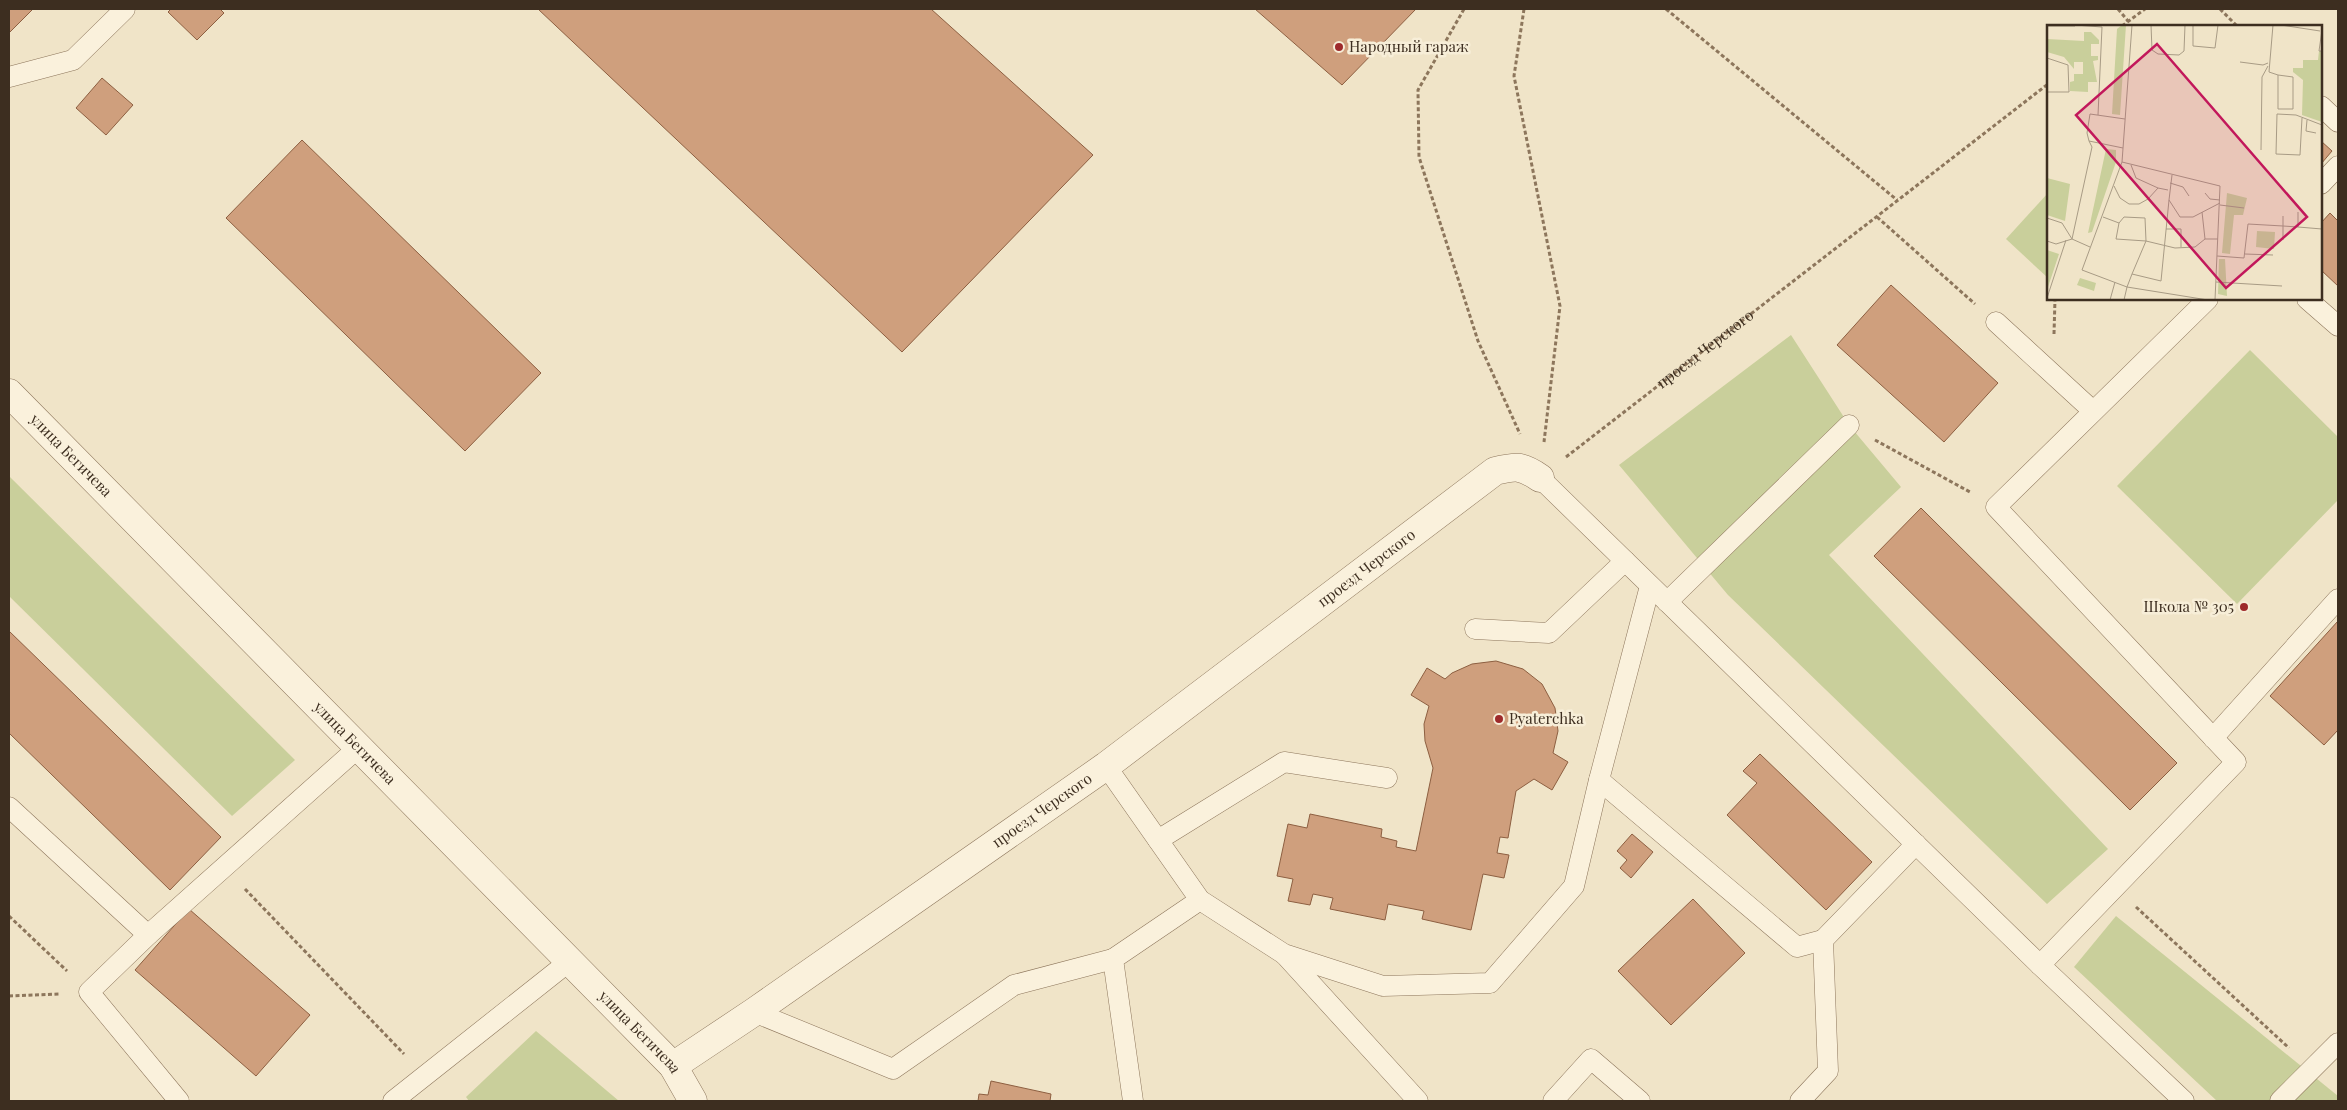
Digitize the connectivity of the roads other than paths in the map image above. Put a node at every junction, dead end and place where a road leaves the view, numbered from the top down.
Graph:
1 (126, 9) edge
2 (9, 77) edge
3 (2322, 107) edge
4 (2338, 122) edge
5 (2338, 166) edge
6 (2322, 183) edge
7 (2207, 300) edge
8 (2308, 300) edge
9 (1996, 322) road end
10 (2338, 326) edge
11 (9, 393) edge
12 (2093, 412) junction
13 (1849, 425) road end
14 (1540, 478) joint
15 (1625, 561) junction
16 (1650, 586) junction
17 (2338, 599) edge
18 (1667, 602) junction
19 (1475, 629) dead end
20 (2213, 738) junction
21 (359, 747) junction
22 (1106, 766) junction
23 (1387, 778) dead end
24 (1599, 780) junction
25 (9, 807) edge
26 (1158, 840) junction
27 (1916, 844) junction
28 (1200, 900) junction
29 (148, 935) junction
30 (1822, 940) junction
31 (1284, 954) junction
32 (1113, 959) junction
33 (571, 960) junction
34 (2040, 965) junction
35 (754, 1012) junction
36 (2338, 1042) edge
37 (673, 1066) junction
38 (179, 1101) edge
39 (393, 1101) edge
40 (693, 1101) edge
41 (1133, 1101) edge
42 (1418, 1101) edge
43 (1552, 1101) edge
44 (1640, 1101) edge
45 (1800, 1101) edge
46 (2184, 1101) edge
47 (2280, 1101) edge

1 - 2 lane
3 - 4 lane
5 - 6 lane
7 - 12 lane
8 - 10 lane
9 - 12 lane
11 - 21 street, улица Бегичева
12 - 20 lane
13 - 18 lane
14 - 15 lane
14 - 22 street, проезд Черского
15 - 16 lane
15 - 19 lane
16 - 18 lane
16 - 24 lane
17 - 20 lane
18 - 27 lane
20 - 34 lane
21 - 29 lane
21 - 33 street, улица Бегичева
22 - 26 lane
22 - 35 street, проезд Черского
23 - 26 lane
24 - 30 lane
24 - 31 lane
25 - 29 lane
26 - 28 lane
27 - 30 lane
27 - 34 lane
28 - 31 lane
28 - 32 lane
29 - 38 lane
30 - 45 lane
31 - 42 lane
32 - 35 lane
32 - 41 lane
33 - 37 street, улица Бегичева
33 - 39 lane
34 - 46 lane
35 - 37 street, проезд Черского
36 - 47 lane
37 - 40 street, улица Бегичева
43 - 44 lane

